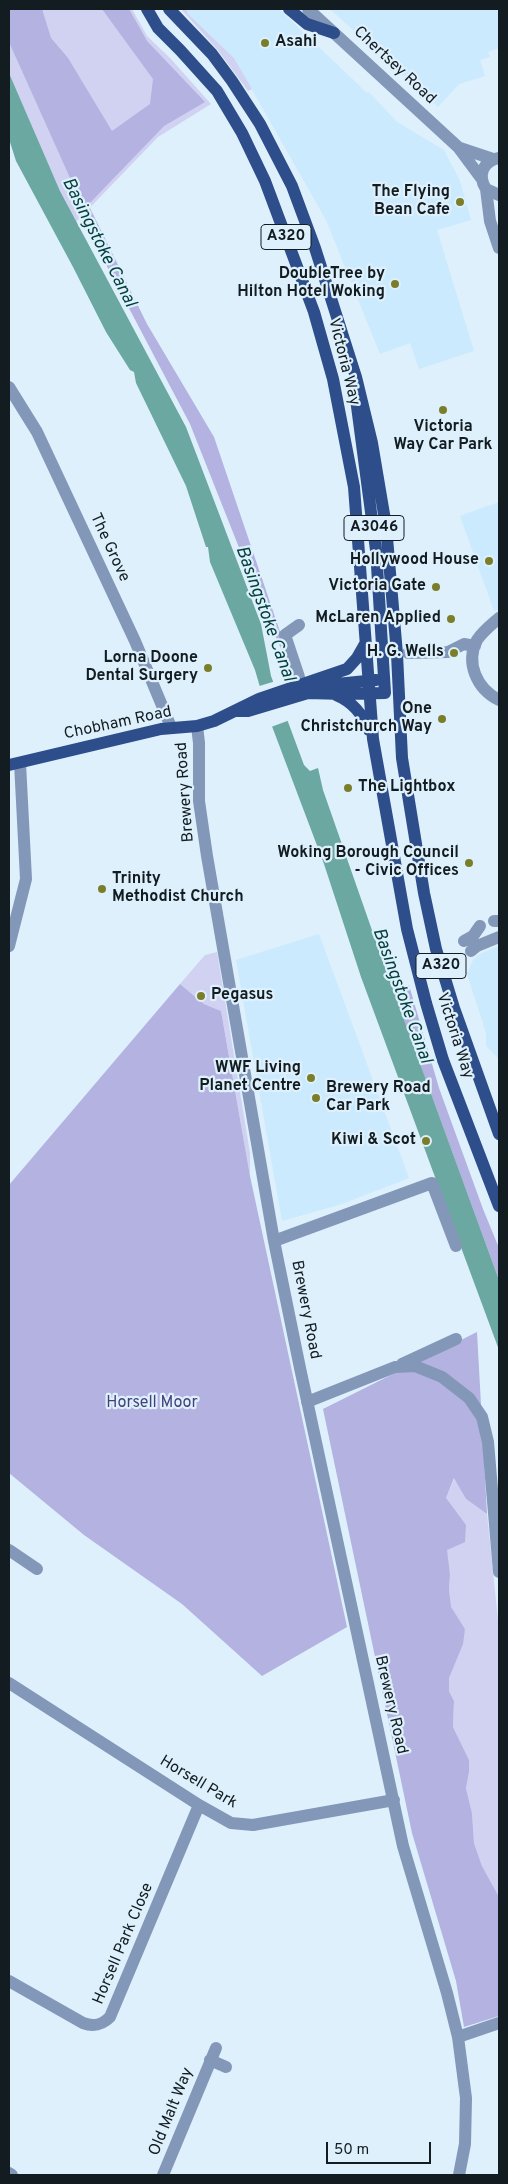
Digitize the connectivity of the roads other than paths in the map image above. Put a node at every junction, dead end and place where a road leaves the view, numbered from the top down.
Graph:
1 (147, 9) edge
2 (289, 9) edge
3 (308, 9) edge
4 (174, 12) edge
5 (334, 32) junction
6 (458, 147) junction
7 (496, 158) edge
8 (484, 184) junction
9 (499, 195) edge
10 (499, 248) edge
11 (356, 377) junction
12 (9, 387) edge
13 (499, 618) edge
14 (299, 625) dead end
15 (366, 642) junction
16 (475, 646) junction
17 (408, 653) dead end
18 (368, 680) junction
19 (384, 680) junction
20 (398, 680) junction
21 (294, 687) junction
22 (335, 694) junction
23 (369, 694) junction
24 (499, 700) edge
25 (196, 726) junction
26 (171, 728) junction
27 (373, 739) junction
28 (9, 757) edge
29 (13, 765) edge
30 (499, 937) edge
31 (473, 940) dead end
32 (9, 946) edge
33 (499, 1134) edge
34 (499, 1206) edge
35 (274, 1241) junction
36 (456, 1246) dead end
37 (456, 1339) dead end
38 (395, 1367) junction
39 (307, 1402) junction
40 (10, 1554) edge
41 (34, 1561) dead end
42 (499, 1572) edge
43 (9, 1683) edge
44 (394, 1800) junction
45 (199, 1805) junction
46 (9, 1981) edge
47 (499, 2023) edge
48 (458, 2037) junction
49 (226, 2066) dead end
50 (9, 2173) edge
51 (12, 2175) edge
52 (163, 2175) edge
53 (459, 2175) edge

1 - 15 main road, Victoria Way / A320
2 - 5 main road
3 - 5 street, Chertsey Road
4 - 11 main road, Victoria Way / A320
5 - 6 street, Chertsey Road
6 - 7 street, Chertsey Road
6 - 8 street, Chertsey Road
7 - 8 street
8 - 9 street
8 - 10 street
11 - 19 main road, Victoria Way / A3046
11 - 20 main road, Victoria Way / A320
12 - 26 street, The Grove
13 - 16 street
14 - 21 street
15 - 18 main road, Victoria Way / A320
15 - 21 main road, Chobham Road
16 - 17 street
16 - 24 street
18 - 19 main road
18 - 21 main road, Chobham Road
18 - 23 main road, Victoria Way / A320
19 - 20 main road
19 - 23 main road
20 - 33 main road, Victoria Way / A320
21 - 22 main road, Chobham Road
21 - 25 main road, Chobham Road
22 - 23 main road, Chobham Road
22 - 27 main road, A320
23 - 27 main road, Victoria Way / A320
25 - 26 main road, Chobham Road
25 - 35 street, Brewery Road
26 - 29 main road, Chobham Road
27 - 34 main road, Victoria Way / A320
28 - 29 street
29 - 32 street
30 - 31 street
35 - 36 street, Brewery Road
35 - 39 street, Brewery Road
37 - 38 street
38 - 39 street
38 - 42 street
39 - 44 street, Brewery Road
40 - 41 street
43 - 45 street, Horsell Park
44 - 45 street, Horsell Park
44 - 48 street, Brewery Road
45 - 46 street, Horsell Park Close
47 - 48 street
48 - 53 street, Brewery Road
49 - 52 street, Old Malt Way
50 - 51 street

